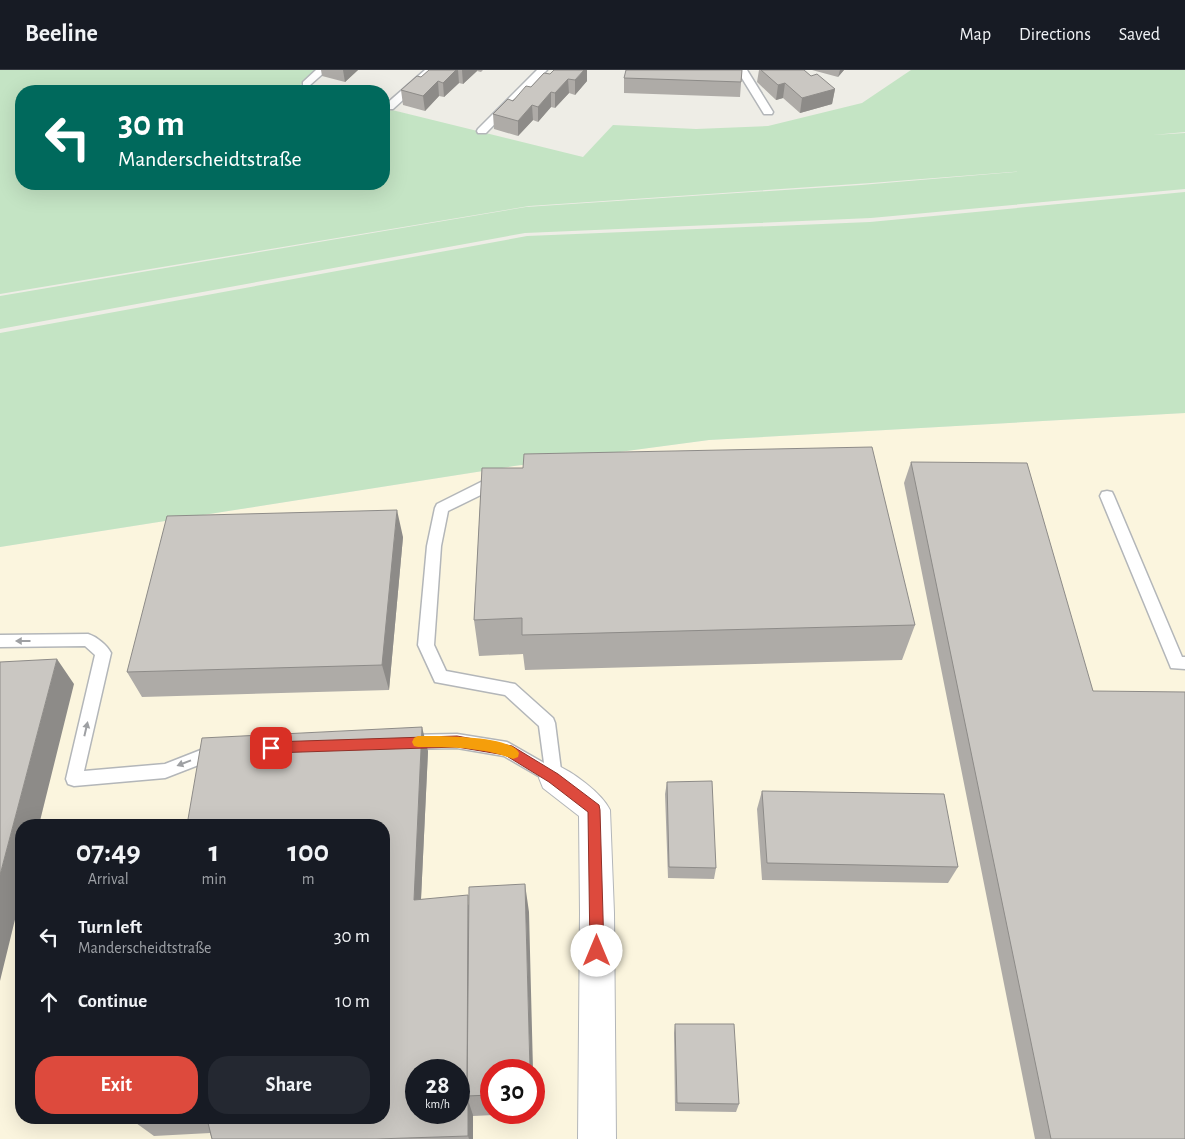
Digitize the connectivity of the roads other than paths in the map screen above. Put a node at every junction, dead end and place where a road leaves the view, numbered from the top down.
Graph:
1 (322, 70) edge
2 (431, 70) edge
3 (542, 70) edge
4 (742, 70) edge
5 (306, 84) dead end
6 (390, 106) edge
7 (768, 112) dead end
8 (482, 130) dead end
9 (509, 481) edge
10 (1108, 496) dead end
11 (0, 641) edge
12 (1185, 663) edge
13 (388, 743) edge
14 (236, 750) edge
15 (554, 778) junction
16 (597, 1139) edge

1 - 5 lane
2 - 6 lane
3 - 8 lane
4 - 7 lane
9 - 15 lane
10 - 12 lane
14 -> 11 lane
13 - 15 lane
15 - 16 street

